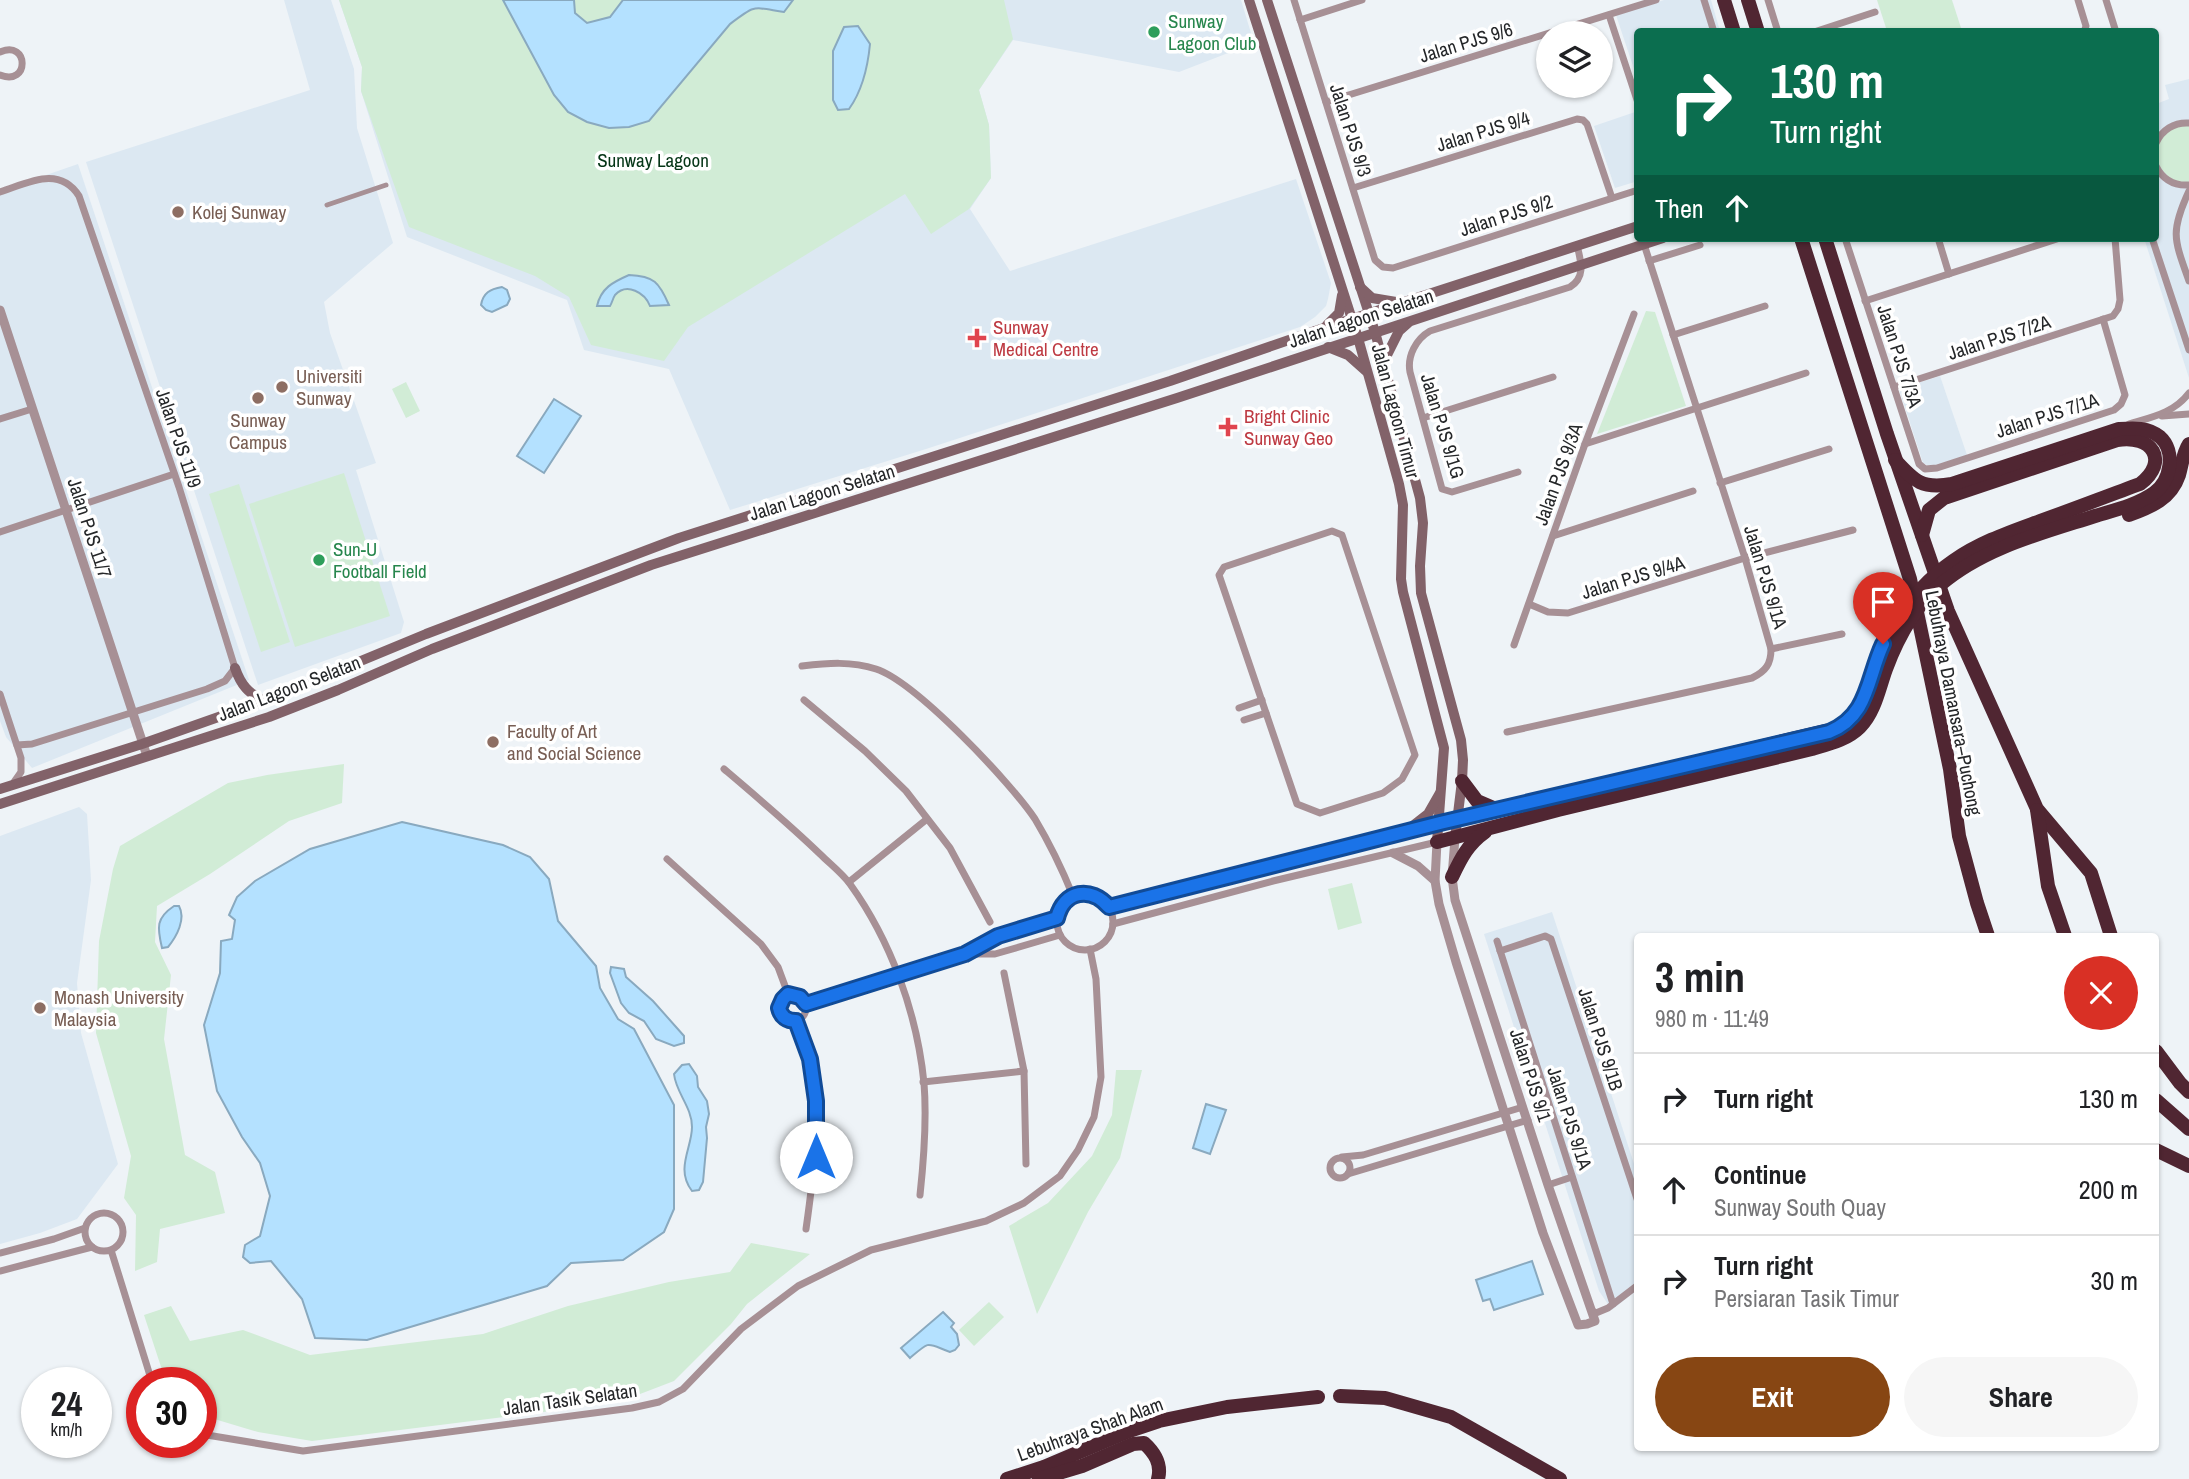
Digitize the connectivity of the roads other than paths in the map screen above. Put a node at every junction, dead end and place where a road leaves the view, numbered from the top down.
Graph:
1 (1249, 0) edge
2 (1267, 0) edge
3 (1294, 0) edge
4 (1362, 0) edge
5 (1656, 0) edge
6 (1704, 0) edge
7 (1724, 0) edge
8 (1748, 0) edge
9 (1768, 0) edge
10 (2078, 0) edge
11 (2106, 0) edge
12 (1875, 12) dead end
13 (1609, 15) junction
14 (1300, 20) junction
15 (1713, 28) edge
16 (1733, 28) edge
17 (1757, 28) edge
18 (1777, 28) edge
19 (1826, 28) edge
20 (2085, 28) edge
21 (2115, 28) edge
22 (0, 52) edge
23 (0, 75) edge
24 (1634, 91) edge
25 (1326, 102) junction
26 (2189, 123) edge
27 (2159, 138) edge
28 (2159, 173) edge
29 (386, 185) dead end
30 (2189, 186) edge
31 (1353, 188) junction
32 (1634, 191) edge
33 (2189, 191) edge
34 (0, 192) edge
35 (1612, 198) junction
36 (327, 205) dead end
37 (1634, 227) edge
38 (1640, 242) edge
39 (1643, 242) edge
40 (1802, 242) edge
41 (1826, 242) edge
42 (1846, 242) edge
43 (1939, 242) edge
44 (2048, 242) edge
45 (2115, 242) edge
46 (2153, 242) edge
47 (1577, 245) junction
48 (1700, 245) dead end
49 (1649, 261) junction
50 (1582, 264) junction
51 (1383, 267) joint
52 (1949, 274) junction
53 (2189, 281) edge
54 (1358, 285) junction
55 (1343, 291) junction
56 (1865, 301) junction
57 (1401, 303) junction
58 (1765, 306) dead end
59 (0, 310) edge
60 (1368, 314) junction
61 (1634, 314) dead end
62 (1352, 319) junction
63 (1413, 319) junction
64 (2103, 319) junction
65 (1321, 329) junction
66 (1375, 332) junction
67 (1673, 335) junction
68 (1358, 338) junction
69 (2188, 345) edge
70 (1328, 348) junction
71 (1384, 361) junction
72 (1367, 373) junction
73 (1806, 373) dead end
74 (1553, 377) dead end
75 (1894, 387) junction
76 (2189, 393) edge
77 (32, 409) junction
78 (1696, 409) junction
79 (2189, 414) edge
80 (2158, 416) junction
81 (1423, 418) junction
82 (0, 419) edge
83 (2119, 429) junction
84 (1585, 444) junction
85 (2189, 444) edge
86 (1829, 449) dead end
87 (1895, 460) junction
88 (1937, 468) joint
89 (1518, 472) dead end
90 (174, 474) junction
91 (1720, 483) junction
92 (1693, 491) dead end
93 (65, 511) junction
94 (1853, 530) dead end
95 (0, 532) edge
96 (2040, 533) junction
97 (1922, 535) junction
98 (1553, 536) junction
99 (1745, 558) junction
100 (1955, 566) junction
101 (1529, 604) junction
102 (426, 634) junction
103 (1842, 634) dead end
104 (1514, 645) dead end
105 (432, 649) junction
106 (1771, 649) junction
107 (1881, 663) junction
108 (802, 666) dead end
109 (235, 668) junction
110 (0, 694) edge
111 (804, 700) dead end
112 (1262, 700) junction
113 (264, 701) junction
114 (1239, 708) dead end
115 (132, 712) junction
116 (1266, 713) junction
117 (1244, 720) dead end
118 (1507, 732) dead end
119 (142, 744) junction
120 (17, 745) junction
121 (147, 756) junction
122 (724, 769) dead end
123 (1462, 781) junction
124 (5, 788) edge
125 (1443, 789) junction
126 (0, 804) edge
127 (2037, 808) junction
128 (1498, 810) junction
129 (927, 819) junction
130 (1458, 819) junction
131 (1440, 823) junction
132 (1489, 830) junction
133 (1405, 832) junction
134 (1455, 838) junction
135 (1437, 842) junction
136 (1393, 853) junction
137 (667, 859) dead end
138 (1452, 877) junction
139 (1435, 881) junction
140 (849, 883) junction
141 (1073, 896) junction
142 (1109, 907) junction
143 (1057, 918) junction
144 (990, 922) dead end
145 (1113, 924) junction
146 (1987, 933) edge
147 (2064, 933) edge
148 (2110, 933) edge
149 (1060, 935) junction
150 (1497, 941) dead end
151 (1090, 949) junction
152 (1500, 950) junction
153 (965, 954) junction
154 (1004, 973) dead end
155 (898, 975) junction
156 (788, 994) junction
157 (806, 1004) junction
158 (796, 1021) junction
159 (2159, 1055) edge
160 (1024, 1071) junction
161 (923, 1082) junction
162 (2189, 1092) edge
163 (2159, 1103) edge
164 (1523, 1107) junction
165 (1504, 1112) junction
166 (1528, 1120) junction
167 (1508, 1126) junction
168 (2189, 1129) edge
169 (2159, 1151) edge
170 (1342, 1157) junction
171 (1026, 1164) dead end
172 (2189, 1166) edge
173 (1348, 1174) junction
174 (1572, 1177) junction
175 (1548, 1185) junction
176 (1634, 1190) edge
177 (920, 1195) dead end
178 (85, 1228) junction
179 (806, 1229) dead end
180 (92, 1247) junction
181 (111, 1250) junction
182 (0, 1253) edge
183 (0, 1271) edge
184 (1634, 1288) edge
185 (1614, 1304) junction
186 (1591, 1310) junction
187 (147, 1367) edge
188 (1340, 1396) dead end
189 (1318, 1397) dead end
190 (217, 1437) edge
191 (1007, 1479) edge
192 (1039, 1479) edge
193 (1158, 1479) edge
194 (1560, 1479) edge

1 - 55 main road, Jalan Lagoon Timur
2 - 54 main road, Jalan Lagoon Timur
3 - 14 street, Jalan PJS 9/3
4 - 14 street
5 - 13 street, Jalan PJS 9/6
6 - 15 street
7 - 16 highway
8 - 17 highway
9 - 18 street
10 - 20 street
11 - 21 street
12 - 19 street
13 - 24 street
13 - 25 street, Jalan PJS 9/6
14 - 25 street, Jalan PJS 9/3
22 - 23 street
25 - 31 street, Jalan PJS 9/3
26 - 27 street
28 - 30 street
29 - 36 street
31 - 35 street, Jalan PJS 9/4
31 - 51 street, Jalan PJS 9/3
32 - 35 street, Jalan PJS 9/2
33 - 53 street
34 - 90 street, Jalan PJS 11/9
35 - 51 street, Jalan PJS 9/2
37 - 47 main road, Jalan Lagoon Selatan
38 - 50 main road, Jalan Lagoon Selatan
39 - 49 street, Jalan PJS 9/1A
40 - 146 highway, Lebuhraya Damansara–Puchong
41 - 87 highway, Lebuhraya Damansara–Puchong
42 - 56 street, Jalan PJS 7/3A
43 - 52 street
44 - 52 street
45 - 64 street, Jalan PJS 7/2A
46 - 69 street
47 - 50 street
47 - 57 main road, Jalan Lagoon Selatan
48 - 49 street
49 - 67 street, Jalan PJS 9/1A
50 - 63 main road, Jalan Lagoon Selatan
50 - 81 street, Jalan PJS 9/1G
52 - 56 street
54 - 57 main road
54 - 60 main road, Jalan Lagoon Timur
55 - 62 main road, Jalan Lagoon Timur
55 - 65 main road
56 - 75 street, Jalan PJS 7/3A
57 - 60 main road, Jalan Lagoon Selatan
58 - 67 street
59 - 77 street, Jalan PJS 11/7
60 - 62 main road, Jalan Lagoon Selatan
60 - 66 main road, Jalan Lagoon Timur
61 - 84 street, Jalan PJS 9/3A
62 - 65 main road, Jalan Lagoon Selatan
62 - 68 main road, Jalan Lagoon Timur
63 - 66 main road, Jalan Lagoon Selatan
63 - 71 main road
64 - 75 street, Jalan PJS 7/2A
64 - 88 street, Jalan PJS 7/1A
65 - 102 main road, Jalan Lagoon Selatan
66 - 68 main road, Jalan Lagoon Selatan
66 - 71 main road, Jalan Lagoon Timur
67 - 78 street, Jalan PJS 9/1A
68 - 70 main road, Jalan Lagoon Selatan
68 - 72 main road, Jalan Lagoon Timur
70 - 72 main road
70 - 105 main road, Jalan Lagoon Selatan
71 - 123 main road, Jalan Lagoon Timur
72 - 125 main road, Jalan Lagoon Timur
73 - 78 street
74 - 81 street
75 - 88 street, Jalan PJS 7/3A
76 - 80 street
77 - 82 street
77 - 93 street, Jalan PJS 11/7
78 - 84 street
78 - 91 street, Jalan PJS 9/1A
79 - 80 street
80 - 83 street
81 - 89 street, Jalan PJS 9/1G
83 - 87 highway
83 - 96 highway
84 - 98 street, Jalan PJS 9/3A
85 - 96 highway
86 - 91 street
87 - 97 highway, Lebuhraya Damansara–Puchong
90 - 93 street
90 - 109 street, Jalan PJS 11/9
91 - 99 street, Jalan PJS 9/1A
92 - 98 street
93 - 95 street
93 - 115 street, Jalan PJS 11/7
94 - 99 street, Jalan PJS 9/4A
96 - 100 highway
97 - 100 highway
97 - 127 highway, Lebuhraya Damansara–Puchong
98 - 101 street, Jalan PJS 9/3A
99 - 101 street, Jalan PJS 9/4A
99 - 106 street, Jalan PJS 9/1A
100 - 107 highway
101 - 104 street, Jalan PJS 9/3A
102 - 105 main road
102 - 113 main road, Jalan Lagoon Selatan
103 - 106 street
105 - 121 main road, Jalan Lagoon Selatan
106 - 118 street, Jalan PJS 9/1A
107 - 128 highway
107 - 132 highway
108 - 141 street
109 - 113 main road
109 - 115 street
110 - 120 street
111 - 129 street
112 - 114 street
112 - 116 street
112 - 116 street
113 - 119 main road, Jalan Lagoon Selatan
115 - 119 street, Jalan PJS 11/7
115 - 120 street
116 - 117 street
119 - 121 street, Jalan PJS 11/7
119 - 124 main road, Jalan Lagoon Selatan
120 - 124 street
121 - 126 main road, Jalan Lagoon Selatan
122 - 140 street
123 - 128 highway
123 - 130 main road, Jalan Lagoon Timur
125 - 131 main road, Jalan Lagoon Timur
125 - 133 main road
127 - 147 highway, Lebuhraya Damansara–Puchong
127 - 148 highway, Lebuhraya Damansara–Puchong
128 - 130 highway
129 - 140 street
129 - 144 street
130 - 131 highway
130 - 134 main road, Jalan Lagoon Timur
131 - 133 street
131 - 135 main road, Jalan Lagoon Timur
132 - 134 highway
132 - 138 highway
133 - 142 street
134 - 135 highway
134 - 138 street, Jalan PJS 9/1
135 - 136 street
135 - 139 street, Jalan PJS 9/1
136 - 139 street
136 - 145 street
137 - 156 street
138 - 164 street, Jalan PJS 9/1
139 - 165 street, Jalan PJS 9/1
140 - 155 street
141 - 142 street
141 - 143 street
142 - 145 street
143 - 149 street
143 - 153 street
145 - 151 street
149 - 151 street
149 - 153 street
150 - 152 street, Jalan PJS 9/1A
151 - 190 street, Jalan Tasik Selatan
152 - 174 street, Jalan PJS 9/1A
152 - 176 street, Jalan PJS 9/1B
153 - 155 street
154 - 160 street
155 - 157 street
155 - 161 street
156 - 157 street
156 - 158 street
157 - 158 street
158 - 179 street
159 - 162 highway
160 - 161 street
160 - 171 street
161 - 177 street
163 - 168 highway
164 - 165 street
164 - 166 street, Jalan PJS 9/1
165 - 167 street, Jalan PJS 9/1
165 - 170 street
166 - 167 street
166 - 175 street, Jalan PJS 9/1
167 - 173 street
167 - 186 street, Jalan PJS 9/1
169 - 172 highway
170 - 173 street
170 - 173 street
174 - 175 street
174 - 185 street, Jalan PJS 9/1A
175 - 186 street, Jalan PJS 9/1
178 - 180 street
178 - 181 street
178 - 182 street
180 - 181 street
180 - 183 street
181 - 187 street
184 - 185 street
185 - 186 street
188 - 194 highway
189 - 191 highway, Lebuhraya Shah Alam
192 - 193 highway

